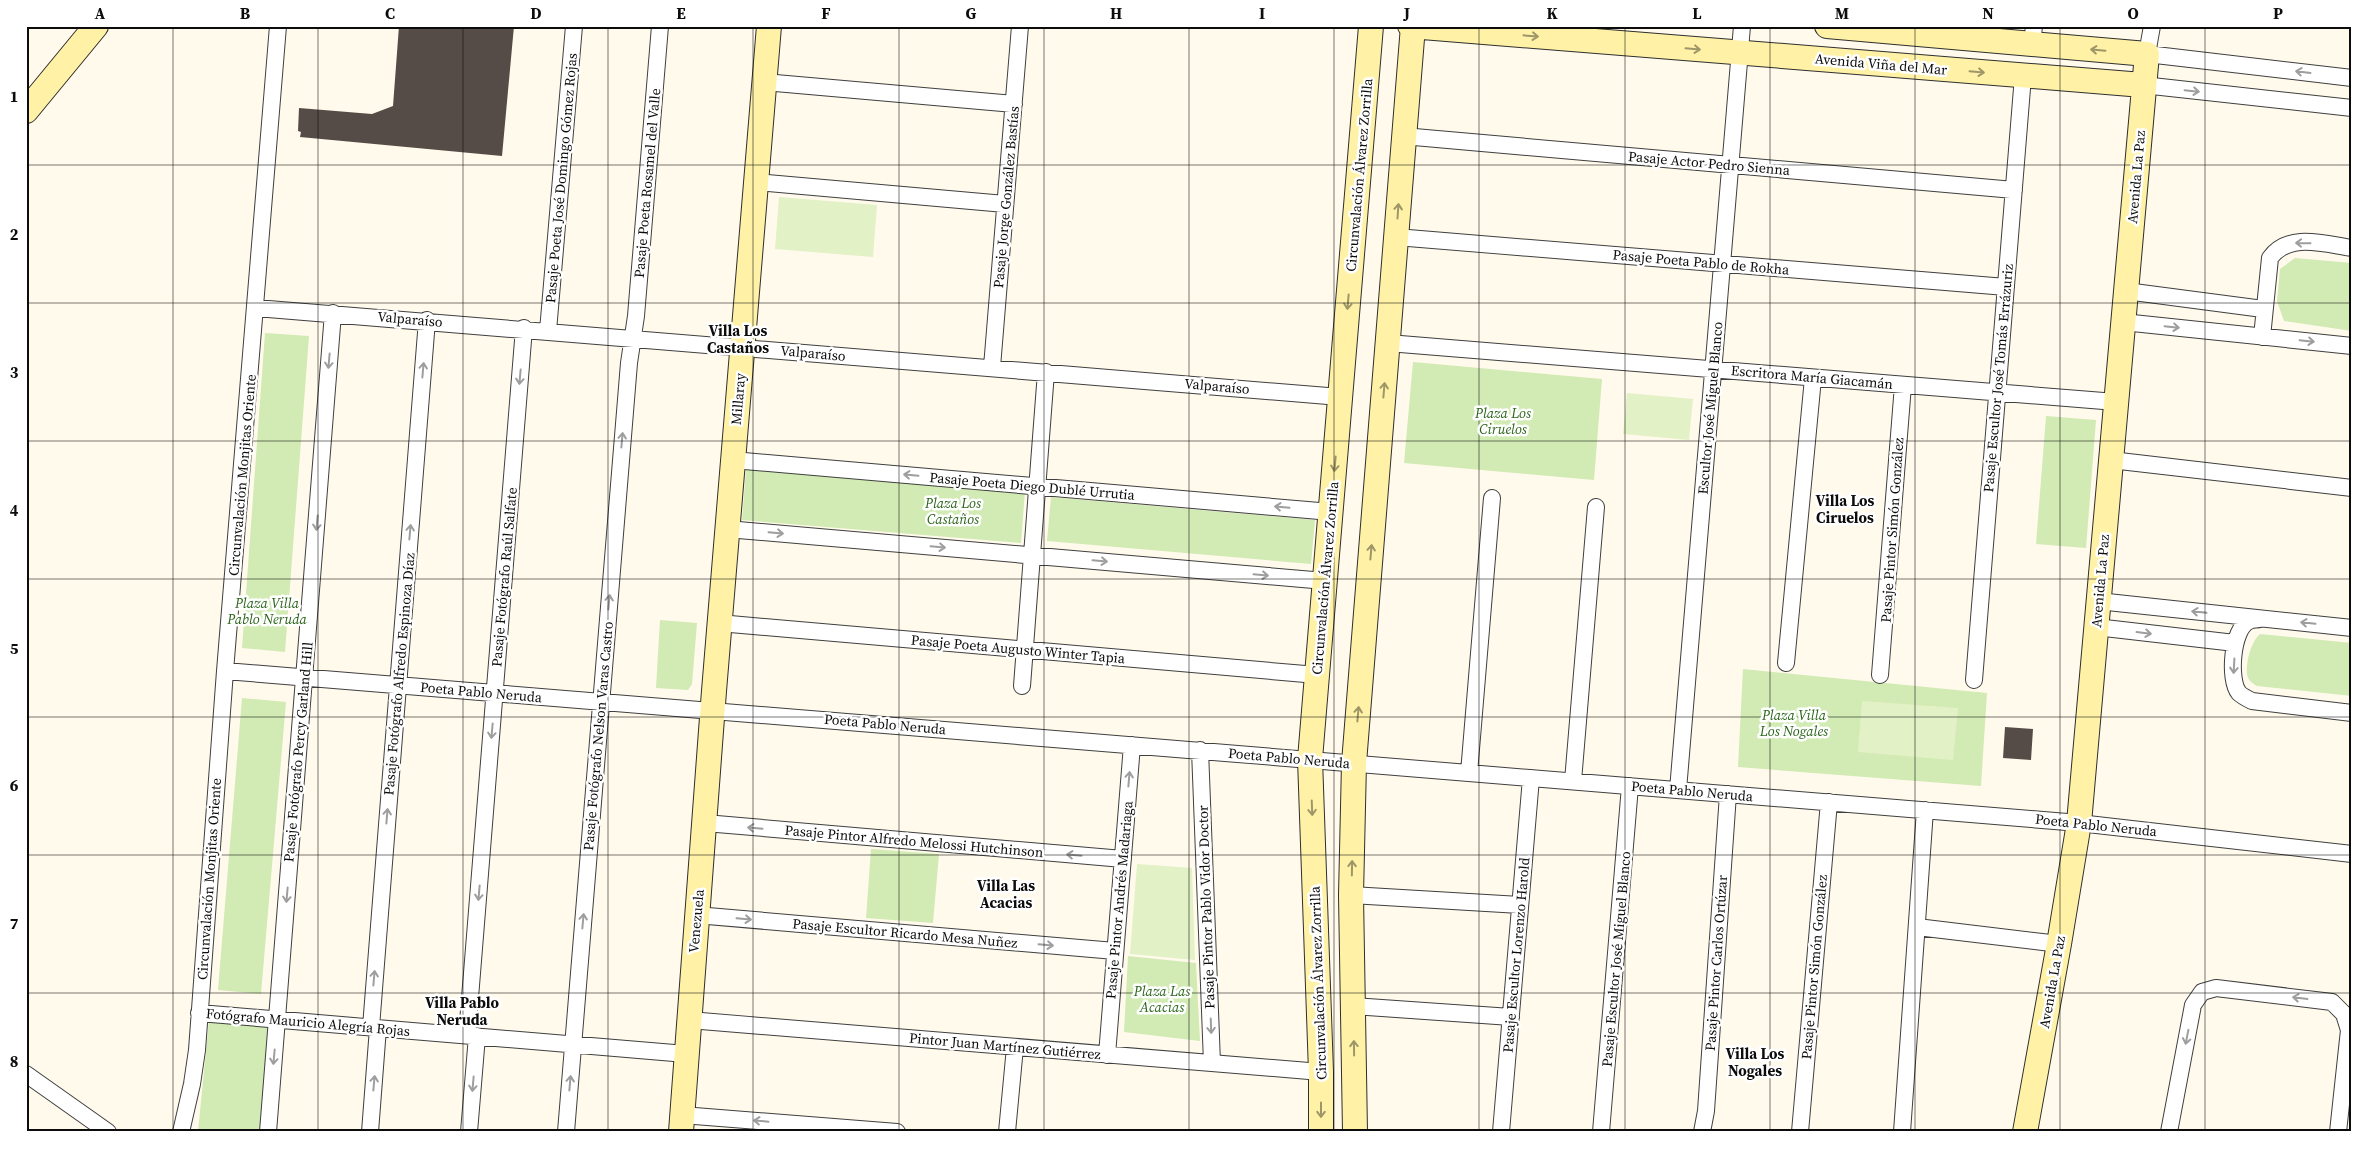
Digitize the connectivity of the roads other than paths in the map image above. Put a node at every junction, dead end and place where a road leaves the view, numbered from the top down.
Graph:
1 (96, 26) edge
2 (278, 26) edge
3 (574, 26) edge
4 (660, 26) edge
5 (769, 26) edge
6 (1020, 26) edge
7 (1371, 26) edge
8 (1412, 26) edge
9 (1742, 26) edge
10 (2152, 26) edge
11 (1838, 27) edge
12 (1942, 31) edge
13 (2033, 35) edge
14 (1740, 53) junction
15 (2146, 54) junction
16 (2023, 76) junction
17 (2352, 78) edge
18 (764, 82) junction
19 (2143, 85) junction
20 (1014, 104) junction
21 (2352, 108) edge
22 (26, 111) edge
23 (1404, 136) junction
24 (1730, 165) junction
25 (756, 182) junction
26 (2014, 190) junction
27 (1006, 204) junction
28 (1396, 237) junction
29 (2352, 248) edge
30 (1722, 264) junction
31 (2006, 287) junction
32 (2126, 291) junction
33 (256, 308) junction
34 (2263, 309) junction
35 (333, 313) junction
36 (427, 320) junction
37 (2123, 322) junction
38 (524, 328) junction
39 (548, 331) junction
40 (2262, 337) junction
41 (631, 340) junction
42 (1388, 343) junction
43 (2352, 346) edge
44 (742, 347) junction
45 (992, 368) junction
46 (1713, 369) junction
47 (1046, 372) junction
48 (1813, 378) junction
49 (1903, 385) junction
50 (1997, 392) junction
51 (1340, 396) junction
52 (2116, 402) junction
53 (733, 460) junction
54 (2111, 460) junction
55 (1038, 486) junction
56 (2352, 488) edge
57 (1492, 498) dead end
58 (1596, 507) dead end
59 (1331, 512) junction
60 (727, 529) junction
61 (1032, 555) junction
62 (1325, 581) junction
63 (2098, 601) junction
64 (2265, 619) junction
65 (719, 624) junction
66 (2096, 627) junction
67 (2352, 628) edge
68 (2235, 643) junction
69 (1025, 650) junction
70 (1786, 664) dead end
71 (225, 671) junction
72 (1317, 675) junction
73 (1880, 675) dead end
74 (304, 677) junction
75 (1974, 680) dead end
76 (398, 685) junction
77 (1022, 686) dead end
78 (495, 693) junction
79 (600, 702) junction
80 (713, 711) junction
81 (2352, 713) edge
82 (1132, 745) junction
83 (1200, 750) junction
84 (1310, 759) junction
85 (1354, 763) junction
86 (1468, 773) junction
87 (1531, 778) junction
88 (1573, 781) junction
89 (1630, 786) junction
90 (1678, 790) junction
91 (1728, 794) junction
92 (1829, 802) junction
93 (1925, 810) junction
94 (2079, 823) junction
95 (705, 824) junction
96 (2352, 854) edge
97 (1123, 859) junction
98 (1351, 895) junction
99 (1520, 905) junction
100 (696, 915) junction
101 (1917, 927) junction
102 (2060, 944) junction
103 (1115, 951) junction
104 (1354, 1006) junction
105 (199, 1013) junction
106 (1511, 1017) junction
107 (277, 1019) junction
108 (689, 1020) junction
109 (374, 1027) junction
110 (472, 1036) junction
111 (573, 1044) junction
112 (1015, 1047) junction
113 (686, 1054) junction
114 (1107, 1054) junction
115 (1212, 1064) junction
116 (1321, 1072) junction
117 (26, 1074) edge
118 (682, 1123) edge
119 (108, 1132) edge
120 (181, 1132) edge
121 (268, 1132) edge
122 (370, 1132) edge
123 (470, 1132) edge
124 (566, 1132) edge
125 (897, 1132) edge
126 (1007, 1132) edge
127 (1321, 1132) edge
128 (1355, 1132) edge
129 (1501, 1132) edge
130 (1601, 1132) edge
131 (1702, 1132) edge
132 (1800, 1132) edge
133 (1902, 1132) edge
134 (2025, 1132) edge
135 (2169, 1132) edge
136 (2338, 1132) edge

1 - 22 street
2 - 33 street, Circunvalación Monjitas Oriente
3 - 39 street, Pasaje Poeta José Domingo Gómez Rojas
4 - 41 street, Pasaje Poeta Rosamel del Valle
5 - 18 street, Millaray
6 - 20 street, Pasaje Jorge González Bastías
7 -> 51 street, Circunvalación Álvarez Zorrilla
8 -> 14 street, Avenida Viña del Mar
8 - 23 street
9 - 14 street, Escultor José Miguel Blanco
10 - 15 street, Avenida La Paz
11 - 12 street
12 - 13 street
15 -> 13 street
14 -> 16 street, Avenida Viña del Mar
14 - 24 street, Escultor José Miguel Blanco
17 -> 15 street
15 - 19 street, Avenida La Paz
16 - 19 street, Avenida Viña del Mar
16 - 26 street, Pasaje Escultor José Tomás Errázuriz
18 - 20 street
18 - 25 street, Millaray
19 -> 21 street, Avenida Viña del Mar
19 - 32 street, Avenida La Paz
20 - 27 street, Pasaje Jorge González Bastías
23 - 24 street, Pasaje Actor Pedro Sienna
28 -> 23 street
24 - 26 street, Pasaje Actor Pedro Sienna
24 - 30 street, Escultor José Miguel Blanco
25 - 27 street
25 - 44 street, Millaray
26 - 31 street, Pasaje Escultor José Tomás Errázuriz
27 - 45 street, Pasaje Jorge González Bastías
28 - 30 street, Pasaje Poeta Pablo de Rokha
28 - 42 street
29 -> 34 street
30 - 31 street, Pasaje Poeta Pablo de Rokha
30 - 46 street, Escultor José Miguel Blanco
31 - 50 street, Pasaje Escultor José Tomás Errázuriz
32 - 34 street
32 - 37 street, Avenida La Paz
33 - 35 street, Valparaíso
33 - 71 street, Circunvalación Monjitas Oriente
34 - 40 street
35 - 36 street, Valparaíso
35 -> 74 street, Pasaje Fotógrafo Percy Garland Hill
36 - 38 street, Valparaíso
76 -> 36 street, Pasaje Fotógrafo Alfredo Espinoza Díaz
37 -> 40 street
37 - 52 street, Avenida La Paz
38 - 39 street, Valparaíso
38 -> 78 street, Pasaje Fotógrafo Raúl Salfate
39 - 41 street, Valparaíso
40 -> 43 street
41 - 44 street, Valparaíso
79 -> 41 street, Pasaje Fotógrafo Nelson Varas Castro
42 - 46 street, Escritora María Giacamán
85 -> 42 street
44 - 45 street, Valparaíso
44 - 53 street, Millaray
45 - 47 street, Valparaíso
46 - 48 street, Escritora María Giacamán
46 - 90 street, Escultor José Miguel Blanco
47 - 51 street, Valparaíso
47 - 55 street
48 - 49 street, Escritora María Giacamán
48 - 70 street
49 - 50 street, Escritora María Giacamán
49 - 73 street, Pasaje Pintor Simón González
50 - 52 street, Escritora María Giacamán
50 - 75 street, Pasaje Escultor José Tomás Errázuriz
51 -> 59 street, Circunvalación Álvarez Zorrilla
52 - 54 street, Avenida La Paz
55 -> 53 street, Pasaje Poeta Diego Dublé Urrutia
53 - 60 street, Millaray
54 - 56 street
54 - 63 street, Avenida La Paz
59 -> 55 street, Pasaje Poeta Diego Dublé Urrutia
55 - 61 street
57 - 86 street
58 - 88 street
59 - 62 street, Circunvalación Álvarez Zorrilla
60 -> 61 street
60 - 65 street, Millaray
61 -> 62 street
61 - 69 street
62 - 72 street, Circunvalación Álvarez Zorrilla
64 -> 63 street
63 - 66 street, Avenida La Paz
67 -> 64 street
64 - 68 street
65 - 69 street, Pasaje Poeta Augusto Winter Tapia
65 - 80 street, Millaray
66 -> 68 street
66 - 94 street, Avenida La Paz
68 -> 81 street
69 - 72 street, Pasaje Poeta Augusto Winter Tapia
69 - 77 street
71 - 74 street, Poeta Pablo Neruda
71 - 105 street, Circunvalación Monjitas Oriente
72 - 84 street, Circunvalación Álvarez Zorrilla
74 - 76 street, Poeta Pablo Neruda
74 -> 107 street, Pasaje Fotógrafo Percy Garland Hill
76 - 78 street, Poeta Pablo Neruda
109 -> 76 street, Pasaje Fotógrafo Alfredo Espinoza Díaz
78 - 79 street, Poeta Pablo Neruda
78 -> 110 street, Pasaje Fotógrafo Raúl Salfate
79 - 80 street, Poeta Pablo Neruda
111 -> 79 street, Pasaje Fotógrafo Nelson Varas Castro
80 - 82 street, Poeta Pablo Neruda
80 - 95 street, Venezuela
82 - 83 street, Poeta Pablo Neruda
97 -> 82 street, Pasaje Pintor Andrés Madariaga
83 - 84 street, Poeta Pablo Neruda
83 -> 115 street, Pasaje Pintor Pablo Vidor Doctor
84 - 85 street, Poeta Pablo Neruda
84 -> 116 street, Circunvalación Álvarez Zorrilla
85 - 86 street, Poeta Pablo Neruda
98 -> 85 street
86 - 87 street, Poeta Pablo Neruda
87 - 88 street, Poeta Pablo Neruda
87 - 99 street, Pasaje Escultor Lorenzo Harold
88 - 89 street, Poeta Pablo Neruda
89 - 90 street, Poeta Pablo Neruda
89 - 130 street, Pasaje Escultor José Miguel Blanco
90 - 91 street, Poeta Pablo Neruda
91 - 92 street, Poeta Pablo Neruda
91 - 131 street, Pasaje Pintor Carlos Ortúzar
92 - 93 street, Poeta Pablo Neruda
92 - 132 street, Pasaje Pintor Simón González
93 - 94 street, Poeta Pablo Neruda
93 - 101 street
94 - 96 street, Poeta Pablo Neruda
94 - 102 street, Avenida La Paz
97 -> 95 street, Pasaje Pintor Alfredo Melossi Hutchinson
95 - 100 street, Venezuela
97 - 103 street, Pasaje Pintor Andrés Madariaga
98 - 99 street
98 - 104 street
99 - 106 street, Pasaje Escultor Lorenzo Harold
100 -> 103 street, Pasaje Escultor Ricardo Mesa Nuñez
100 - 108 street, Venezuela
101 - 102 street
101 - 133 street
102 - 134 street, Avenida La Paz
103 - 114 street, Pasaje Pintor Andrés Madariaga
104 - 106 street
128 -> 104 street
105 - 107 street, Fotógrafo Mauricio Alegría Rojas
105 - 120 street, Circunvalación Monjitas Oriente
106 - 129 street, Pasaje Escultor Lorenzo Harold
107 - 109 street, Fotógrafo Mauricio Alegría Rojas
107 -> 121 street, Pasaje Fotógrafo Percy Garland Hill
108 - 112 street, Pintor Juan Martínez Gutiérrez
108 - 113 street, Venezuela
109 - 110 street, Fotógrafo Mauricio Alegría Rojas
122 -> 109 street, Pasaje Fotógrafo Alfredo Espinoza Díaz
110 - 111 street, Fotógrafo Mauricio Alegría Rojas
110 -> 123 street, Pasaje Fotógrafo Raúl Salfate
111 - 113 street, Fotógrafo Mauricio Alegría Rojas
124 -> 111 street, Pasaje Fotógrafo Nelson Varas Castro
112 - 114 street, Pintor Juan Martínez Gutiérrez
112 - 126 street
113 - 118 street, Venezuela
114 - 115 street, Pintor Juan Martínez Gutiérrez
115 - 116 street, Pintor Juan Martínez Gutiérrez
116 -> 127 street, Circunvalación Álvarez Zorrilla
117 - 119 street
125 -> 118 street
136 -> 135 street

